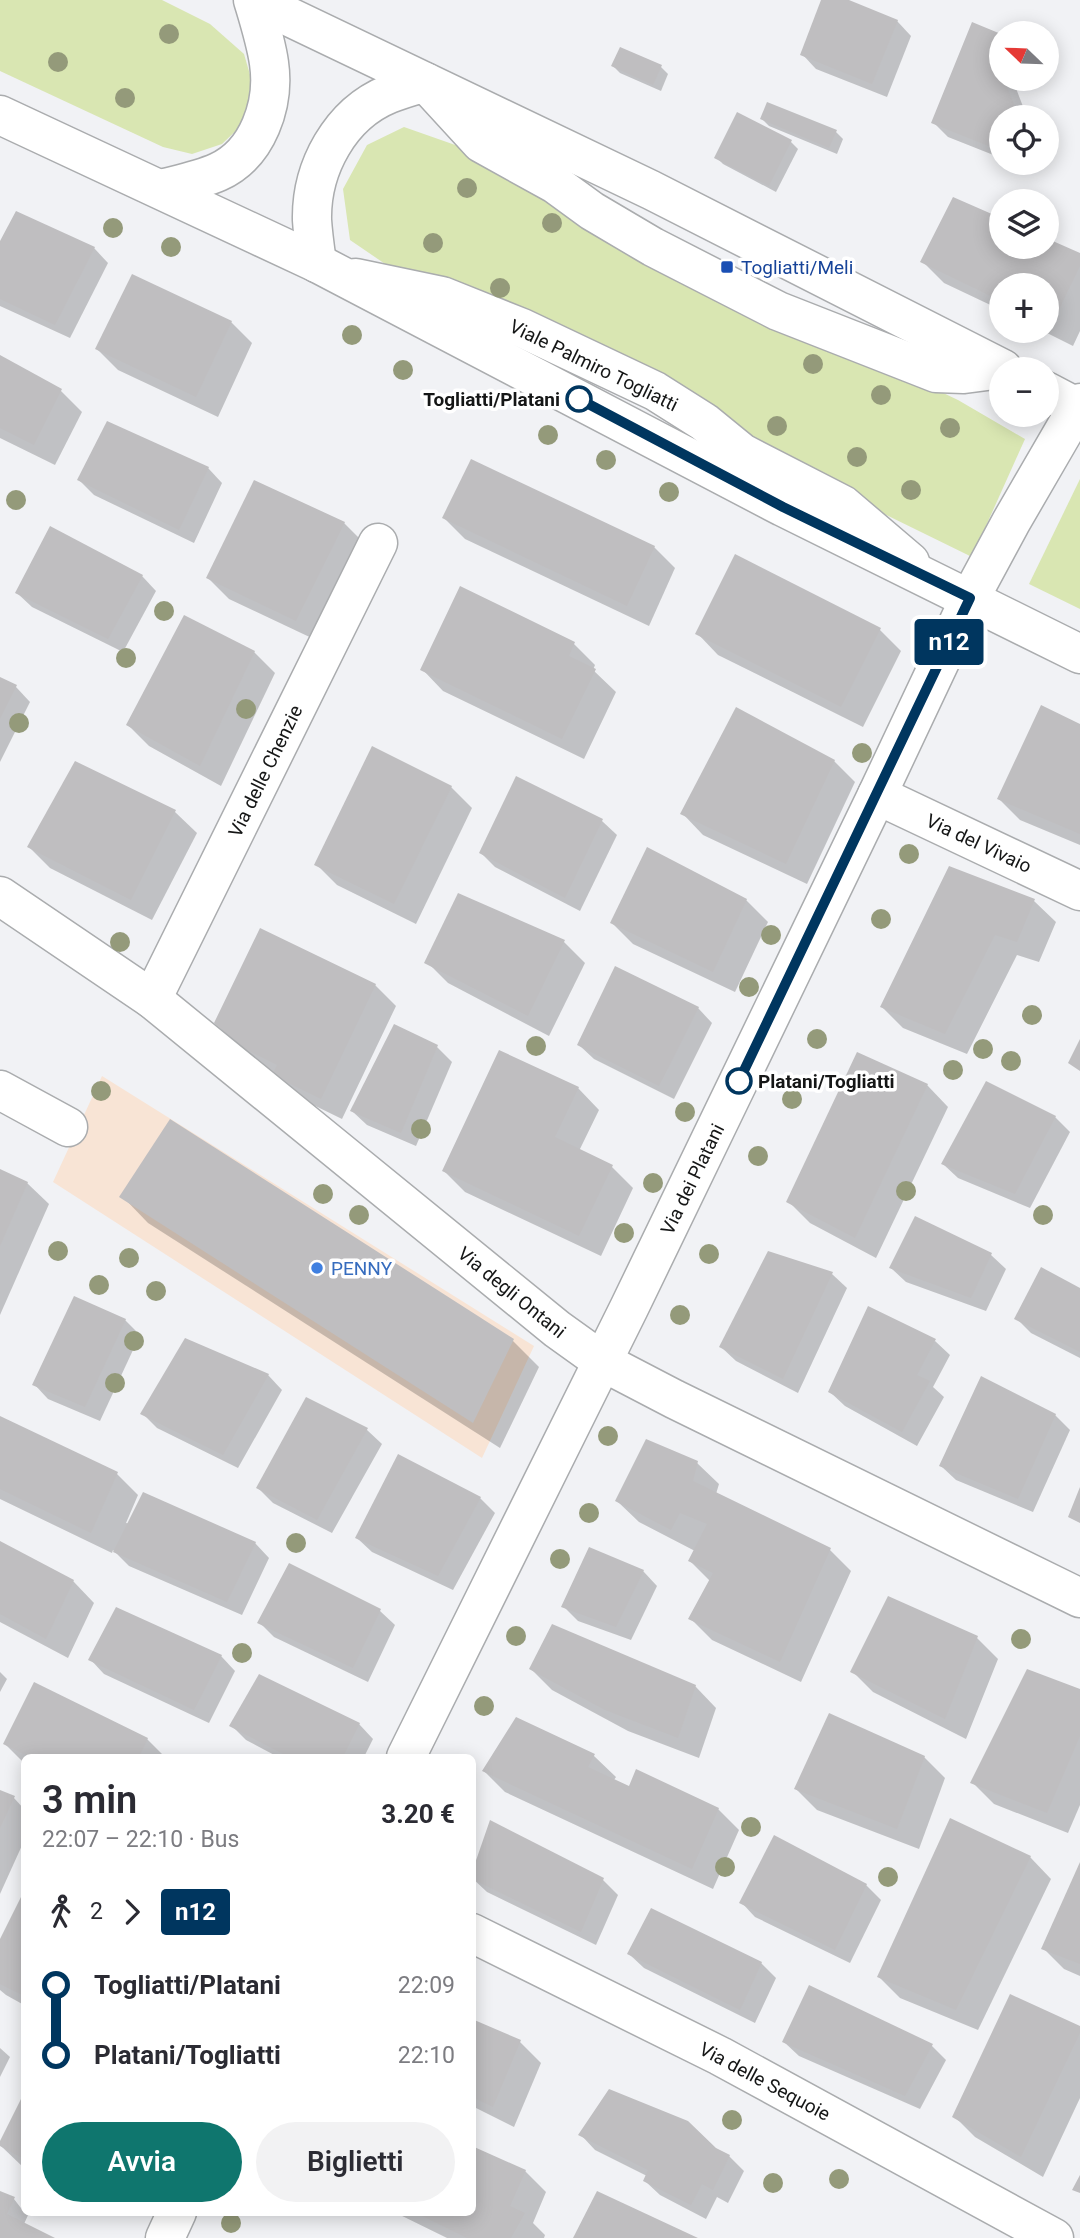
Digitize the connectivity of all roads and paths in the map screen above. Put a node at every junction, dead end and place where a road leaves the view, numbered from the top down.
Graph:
1 (253, 0) edge
2 (425, 82) junction
3 (0, 105) edge
4 (15, 122) edge
5 (161, 189) junction
6 (327, 269) junction
7 (989, 362) edge
8 (989, 371) edge
9 (1073, 404) edge
10 (378, 543) dead end
11 (970, 598) junction
12 (1080, 654) edge
13 (877, 795) junction
14 (1080, 891) edge
15 (0, 896) edge
16 (152, 999) junction
17 (0, 1090) edge
18 (68, 1127) dead end
19 (603, 1362) junction
20 (1080, 1598) edge
21 (407, 1754) edge
22 (476, 1935) edge
23 (175, 2216) edge
24 (164, 2238) edge
25 (1054, 2238) edge

1 - 2 street
1 - 5 street
2 - 6 street
2 - 7 street
2 - 8 street
3 - 4 street, Viale Palmiro Togliatti
4 - 5 street, Viale Palmiro Togliatti
5 - 6 street, Viale Palmiro Togliatti
6 - 11 street, Viale Palmiro Togliatti
9 - 11 street, Via dei Platani
10 - 16 street, Via delle Chenzie
11 - 12 street, Viale Palmiro Togliatti
11 - 13 street, Via dei Platani
13 - 14 street, Via del Vivaio
13 - 19 street, Via dei Platani
15 - 16 street, Via degli Ontani
16 - 19 street, Via degli Ontani
17 - 18 street
19 - 20 street, Via degli Ontani
19 - 21 street, Via dei Platani
22 - 25 street, Via delle Sequoie
23 - 24 street

